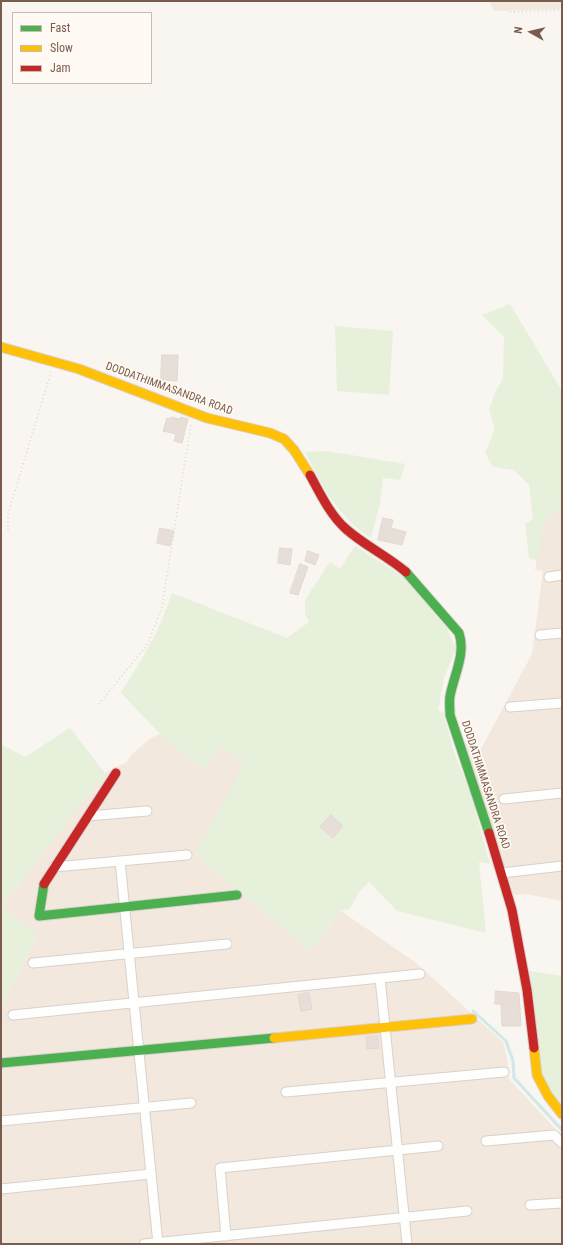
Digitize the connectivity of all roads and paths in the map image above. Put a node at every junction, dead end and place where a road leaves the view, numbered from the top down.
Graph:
1 (562, 10) edge
2 (510, 12) dead end
3 (1, 346) edge
4 (55, 361) junction
5 (193, 413) junction
6 (8, 530) dead end
7 (562, 575) edge
8 (549, 577) dead end
9 (562, 633) edge
10 (540, 635) dead end
11 (562, 703) edge
12 (100, 704) dead end
13 (510, 707) dead end
14 (116, 773) dead end
15 (562, 793) edge
16 (504, 799) dead end
17 (147, 811) dead end
18 (88, 816) junction
19 (187, 855) dead end
20 (120, 861) junction
21 (562, 866) edge
22 (54, 867) junction
23 (502, 872) junction
24 (237, 895) dead end
25 (125, 907) junction
26 (227, 944) dead end
27 (129, 954) junction
28 (33, 963) dead end
29 (420, 974) dead end
30 (380, 978) junction
31 (134, 1002) junction
32 (13, 1014) dead end
33 (472, 1018) dead end
34 (385, 1026) junction
35 (139, 1050) junction
36 (1, 1063) edge
37 (504, 1072) dead end
38 (391, 1082) junction
39 (286, 1092) dead end
40 (191, 1103) dead end
41 (145, 1107) junction
42 (562, 1114) edge
43 (1, 1121) edge
44 (486, 1141) dead end
45 (562, 1143) edge
46 (438, 1146) dead end
47 (397, 1150) junction
48 (151, 1174) junction
49 (1, 1189) edge
50 (562, 1202) edge
51 (530, 1205) dead end
52 (467, 1211) dead end
53 (404, 1218) junction
54 (226, 1236) junction
55 (158, 1243) edge
56 (144, 1244) edge
57 (406, 1244) edge

1 - 2 path
3 - 4 street, DODDATHIMMASANDRA ROAD
4 - 5 street, DODDATHIMMASANDRA ROAD
4 - 6 path
5 - 12 path
5 - 23 street, DODDATHIMMASANDRA ROAD
7 - 8 street
9 - 10 street
11 - 13 street
14 - 18 street
15 - 16 street
17 - 18 street
18 - 22 street
19 - 20 street
20 - 22 street
20 - 25 street
21 - 23 street
22 - 25 street
23 - 42 street, DODDATHIMMASANDRA ROAD
24 - 25 street
25 - 27 street
26 - 27 street
27 - 28 street
27 - 31 street
29 - 30 street
30 - 31 street
30 - 34 street
31 - 32 street
31 - 35 street
33 - 34 street
34 - 35 street
34 - 38 street
35 - 36 street
35 - 41 street
37 - 38 street
38 - 39 street
38 - 47 street
40 - 41 street
41 - 43 street
41 - 48 street
44 - 45 street
46 - 47 street
47 - 53 street
47 - 54 street
48 - 49 street
48 - 55 street
50 - 51 street
52 - 53 street
53 - 54 street
53 - 57 street
54 - 55 street
55 - 56 street

